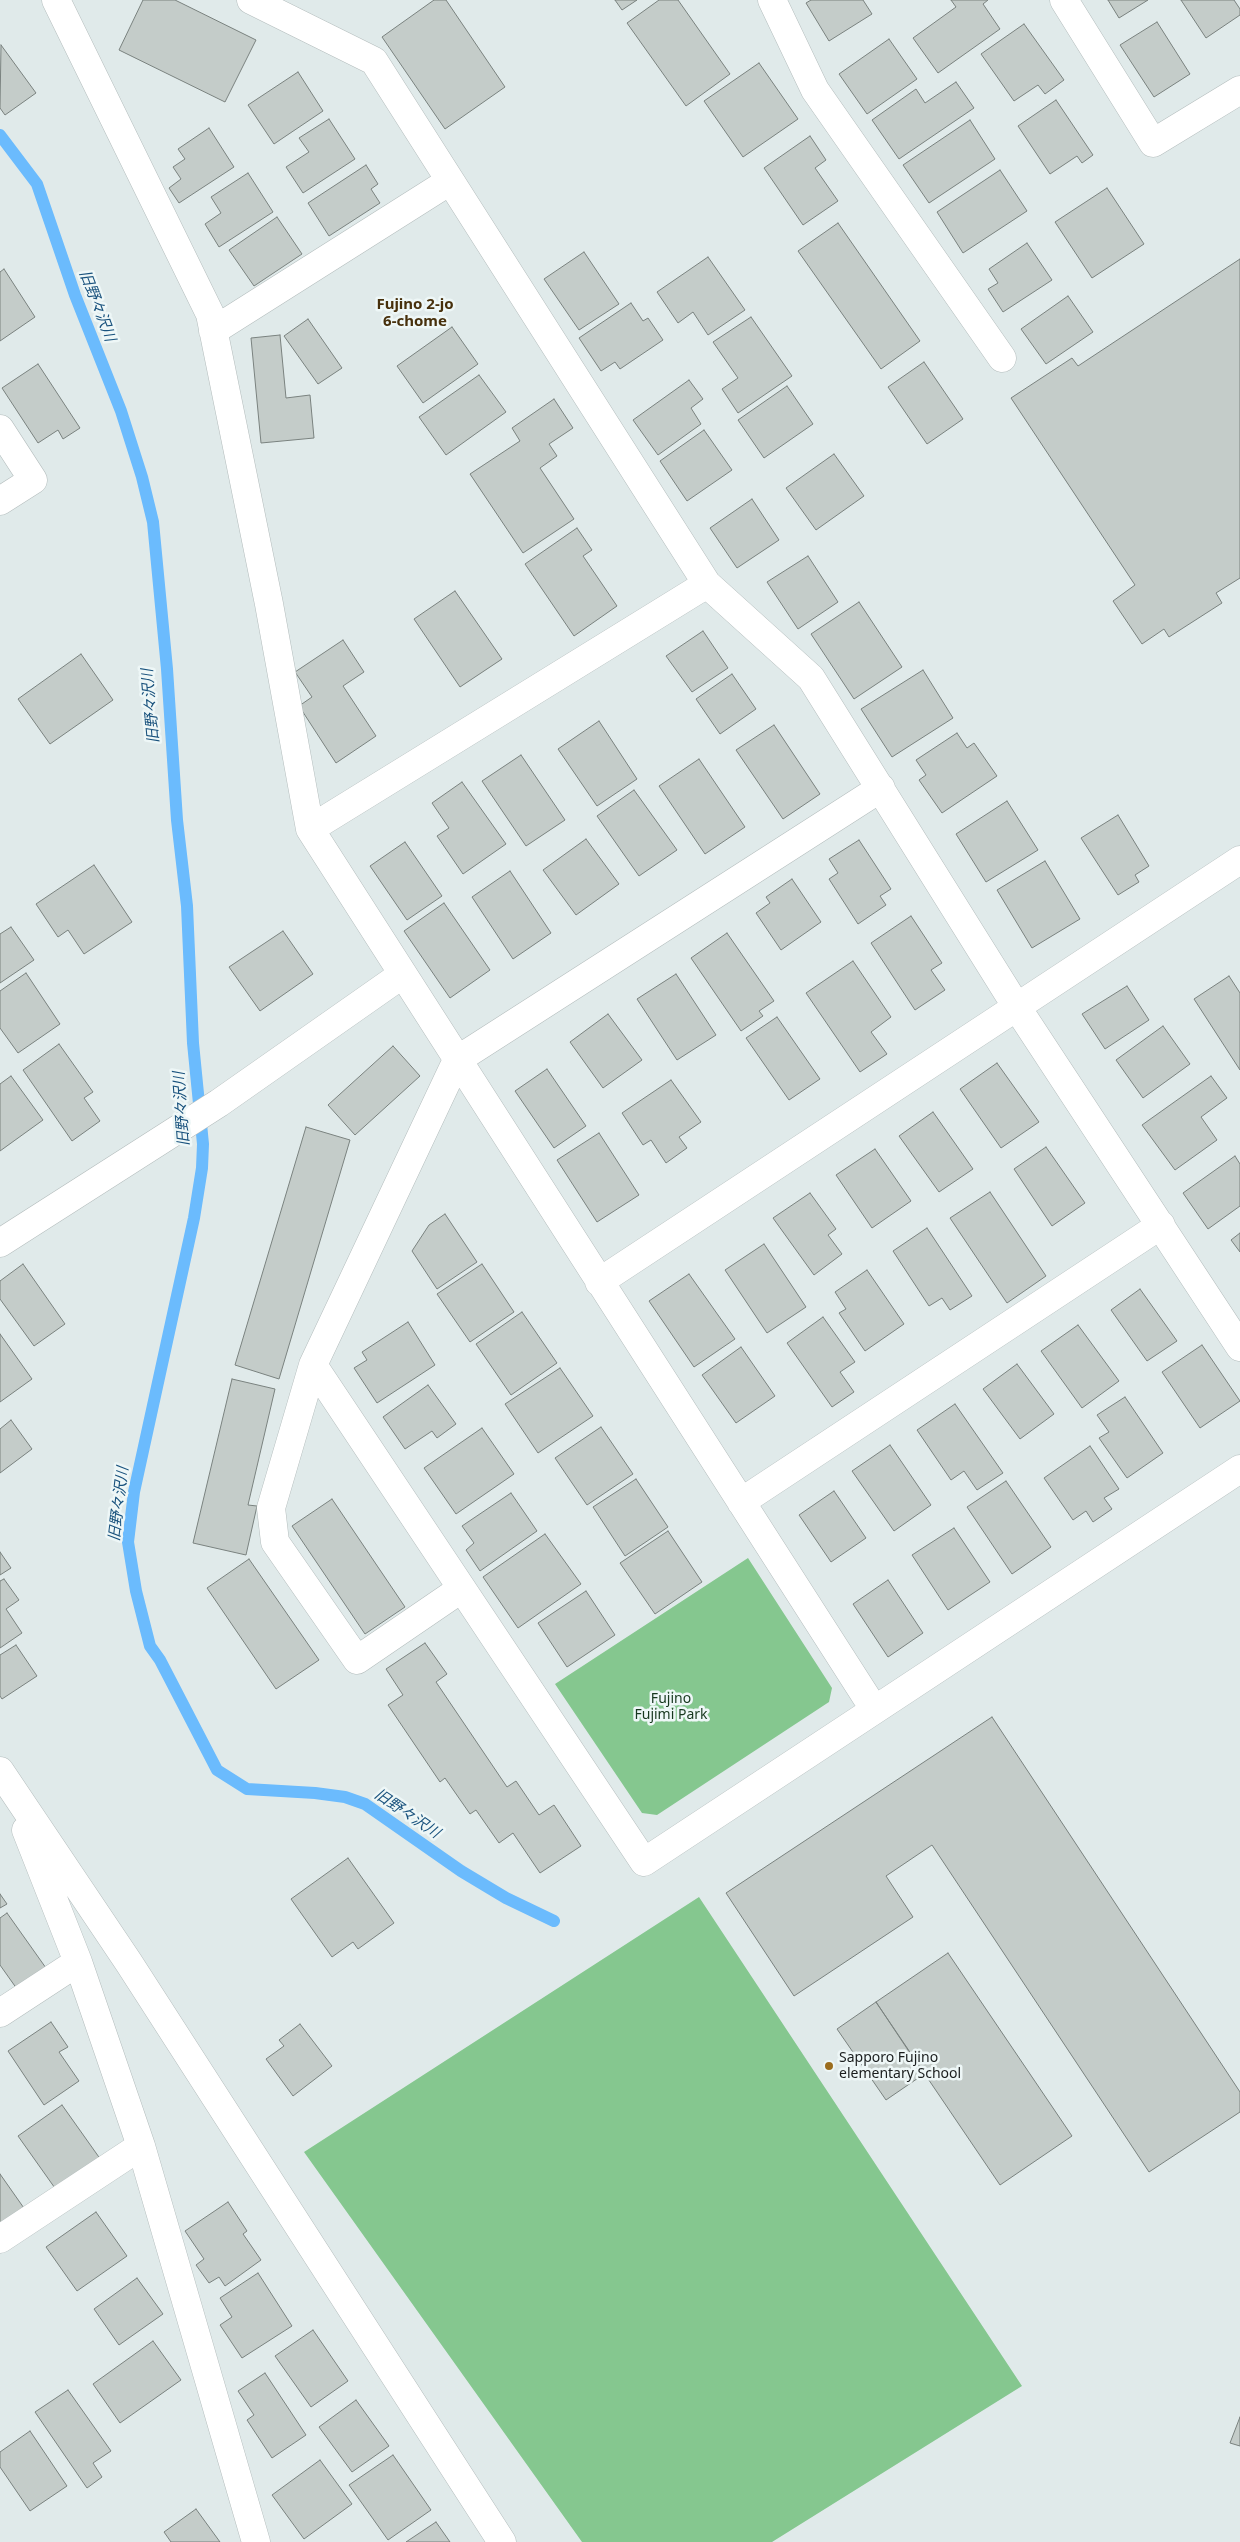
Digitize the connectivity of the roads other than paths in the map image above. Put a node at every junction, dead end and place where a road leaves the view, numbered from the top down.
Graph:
1 (56, 0) edge
2 (251, 0) edge
3 (772, 0) edge
4 (1064, 0) edge
5 (1240, 90) edge
6 (450, 181) junction
7 (213, 331) junction
8 (1002, 358) dead end
9 (0, 429) edge
10 (0, 501) edge
11 (707, 584) junction
12 (881, 788) junction
13 (310, 829) junction
14 (1240, 860) edge
15 (402, 974) junction
16 (1018, 1009) junction
17 (457, 1060) junction
18 (1161, 1225) junction
19 (0, 1243) edge
20 (599, 1282) junction
21 (1240, 1347) edge
22 (313, 1366) junction
23 (1240, 1469) edge
24 (742, 1502) junction
25 (461, 1589) junction
26 (874, 1709) junction
27 (3, 1780) edge
28 (78, 1962) junction
29 (0, 2013) edge
30 (141, 2146) junction
31 (0, 2239) edge
32 (256, 2542) edge
33 (502, 2542) edge

1 - 7 street
2 - 6 street
3 - 8 street
4 - 5 street
6 - 7 street
6 - 11 street
7 - 13 street
9 - 10 street
11 - 12 street
11 - 13 street
12 - 16 street
12 - 17 street
13 - 15 street
14 - 16 street
15 - 17 street
15 - 19 street
16 - 18 street
16 - 20 street
17 - 20 street
17 - 22 street
18 - 21 street
18 - 24 street
20 - 24 street
22 - 25 street
22 - 25 street
23 - 26 street
24 - 26 street
25 - 26 street
27 - 28 street
27 - 33 street
28 - 29 street
28 - 30 street
30 - 31 street
30 - 32 street

